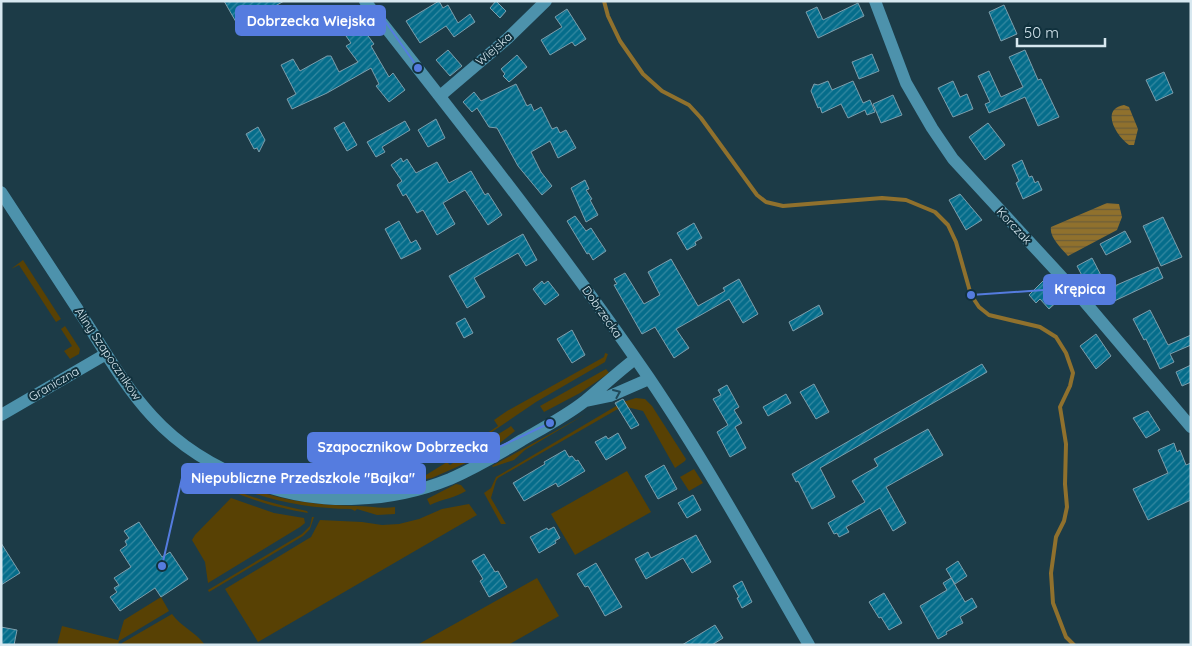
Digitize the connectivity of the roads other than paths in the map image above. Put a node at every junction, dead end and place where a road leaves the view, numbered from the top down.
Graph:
1 (365, 1) edge
2 (546, 1) edge
3 (875, 1) edge
4 (440, 96) junction
5 (1, 192) edge
6 (106, 354) junction
7 (635, 359) junction
8 (649, 379) junction
9 (584, 402) junction
10 (1, 415) edge
11 (1191, 427) edge
12 (809, 645) edge

1 - 4 street, Dobrzecka
2 - 4 street, Wiejska
3 - 11 street, Korczak
4 - 7 street, Dobrzecka
5 - 6 street, Aliny Szapocznikow
6 - 9 street, Aliny Szapocznikow
6 - 10 street, Graniczna
7 - 8 street, Dobrzecka
7 - 9 street, Aliny Szapocznikow
9 -> 8 street, Aliny Szapocznikow
8 - 12 street, Dobrzecka

